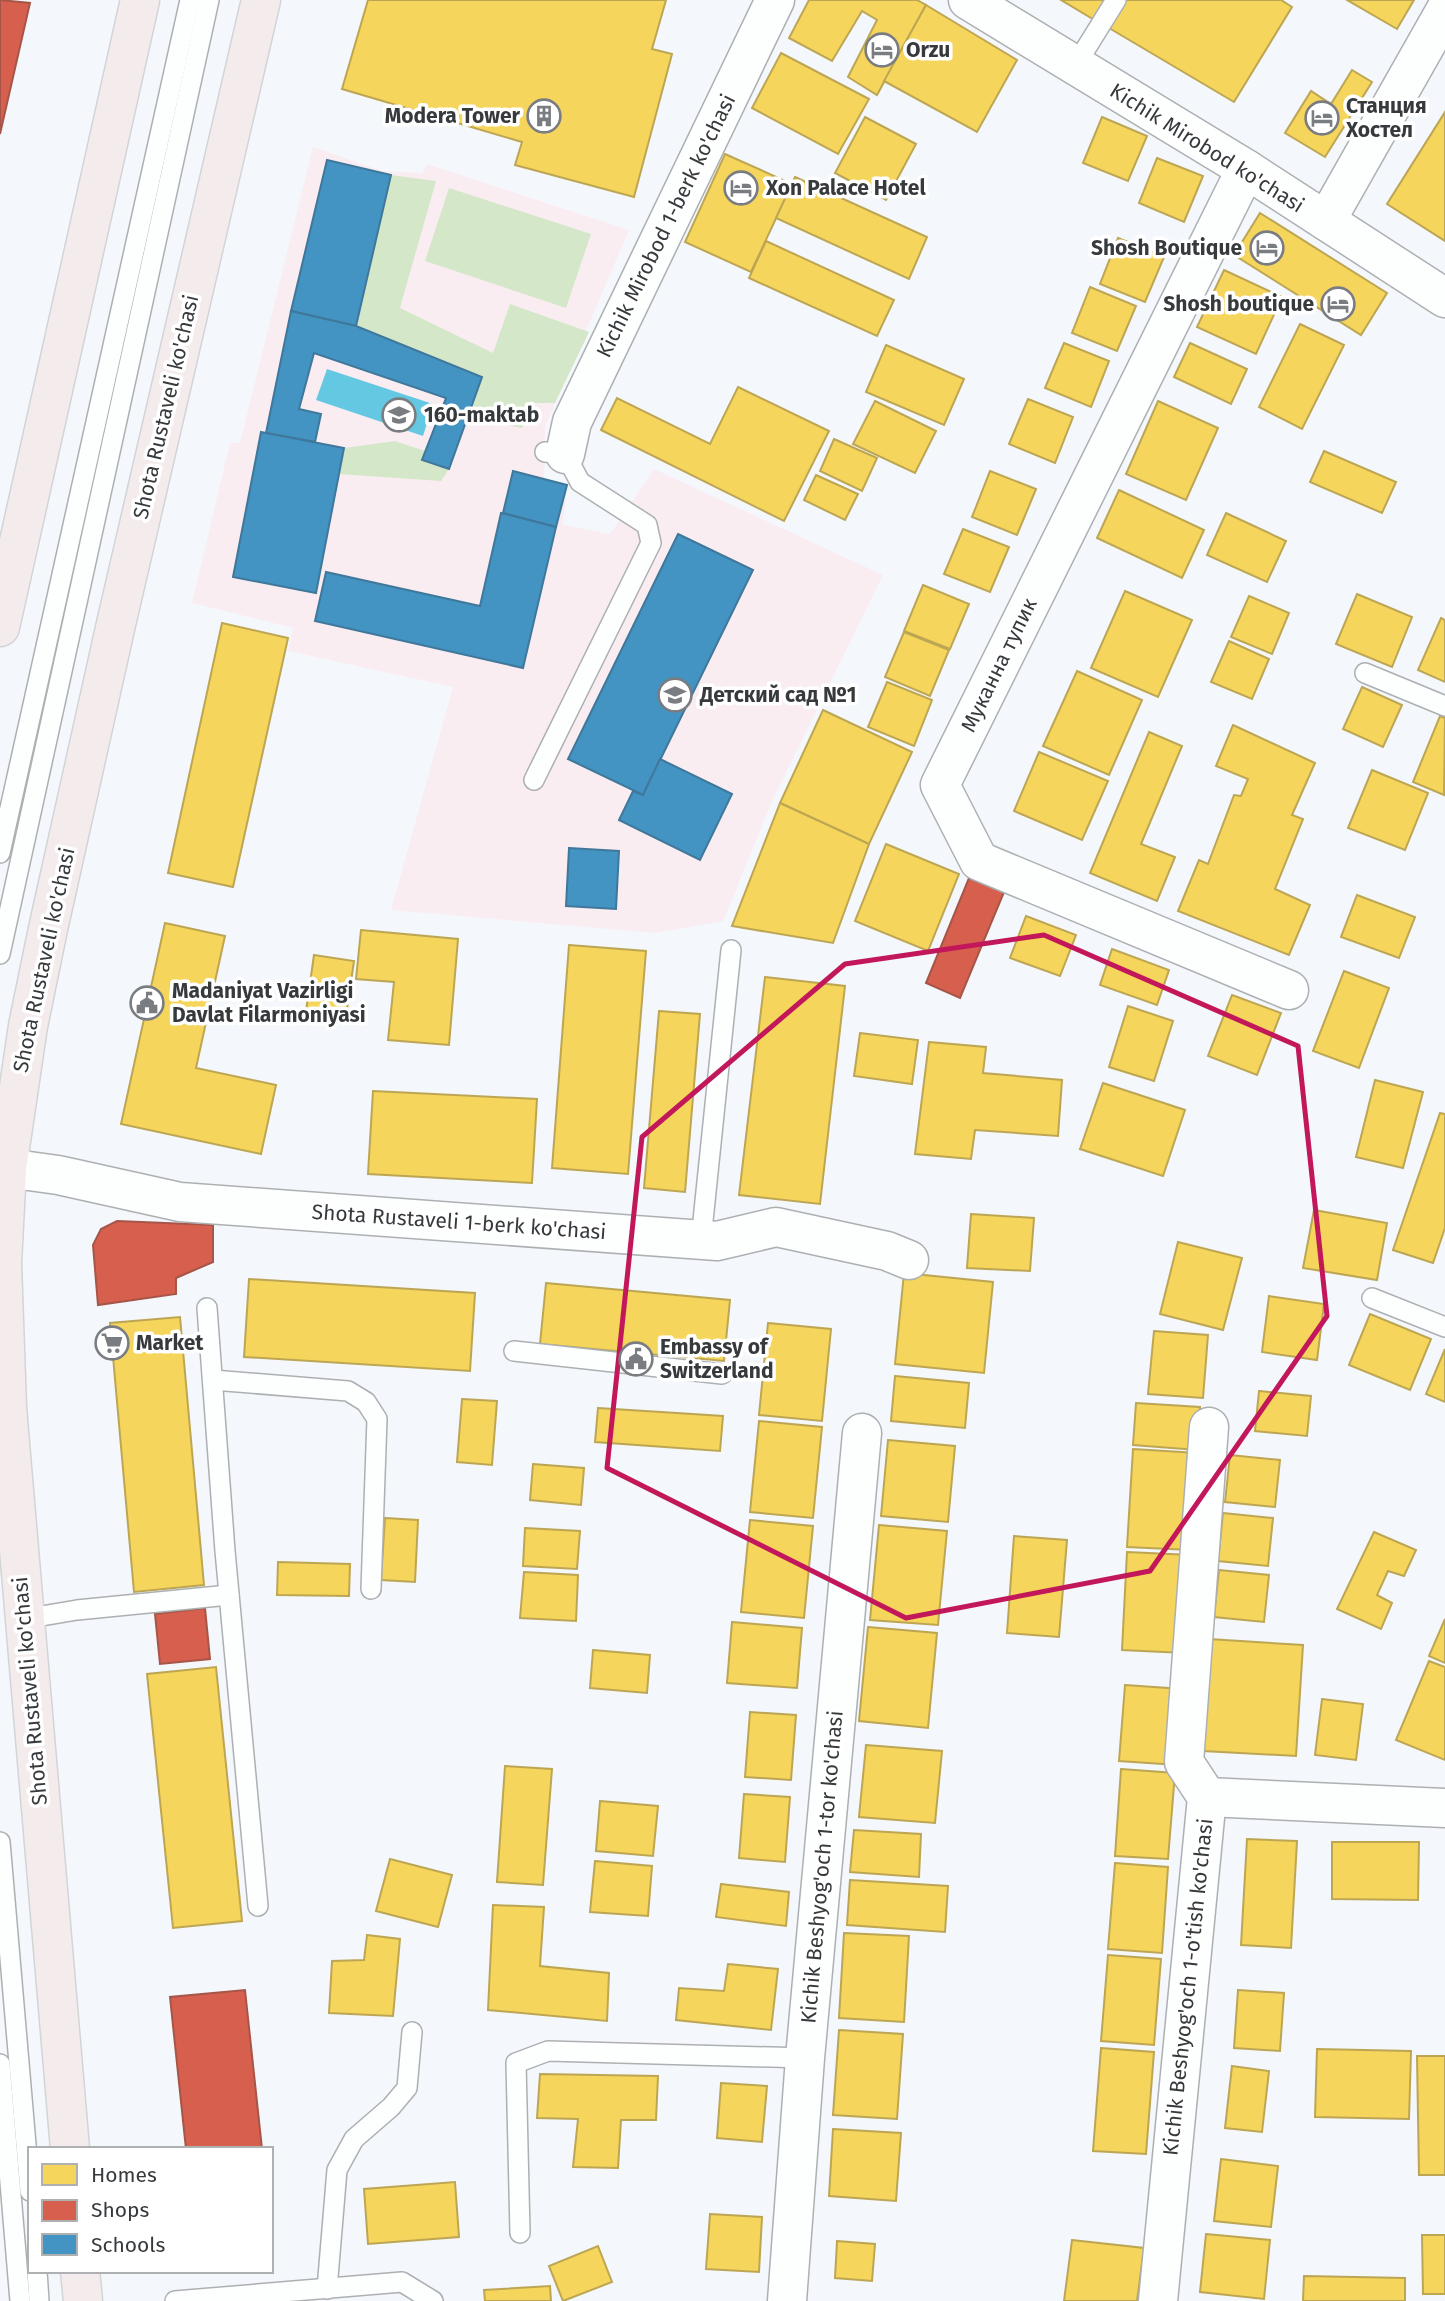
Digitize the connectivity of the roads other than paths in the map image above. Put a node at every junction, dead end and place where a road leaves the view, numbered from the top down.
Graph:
1 (141, 0) edge
2 (190, 0) edge
3 (209, 0) edge
4 (261, 0) edge
5 (775, 0) edge
6 (1116, 0) edge
7 (974, 2) edge
8 (1445, 11) edge
9 (1074, 66) junction
10 (1246, 169) junction
11 (1326, 221) junction
12 (1445, 299) edge
13 (555, 453) joint
14 (7, 560) edge
15 (0, 627) edge
16 (1365, 673) dead end
17 (1445, 706) edge
18 (534, 780) dead end
19 (0, 853) edge
20 (731, 950) dead end
21 (0, 954) edge
22 (1289, 990) dead end
23 (7, 1168) junction
24 (701, 1240) junction
25 (909, 1260) dead end
26 (1372, 1298) dead end
27 (207, 1308) dead end
28 (1445, 1327) edge
29 (514, 1351) dead end
30 (722, 1374) dead end
31 (213, 1380) junction
32 (1209, 1427) dead end
33 (862, 1433) dead end
34 (371, 1590) dead end
35 (229, 1595) junction
36 (24, 1619) junction
37 (1207, 1797) junction
38 (1445, 1808) edge
39 (0, 1842) edge
40 (258, 1906) dead end
41 (412, 2032) dead end
42 (805, 2059) junction
43 (0, 2064) edge
44 (70, 2147) edge
45 (28, 2168) edge
46 (520, 2233) dead end
47 (37, 2273) edge
48 (80, 2273) edge
49 (327, 2289) junction
50 (20, 2301) edge
51 (39, 2301) edge
52 (83, 2301) edge
53 (176, 2301) edge
54 (433, 2301) edge
55 (787, 2301) edge
56 (1158, 2301) edge

1 - 14 main road
2 - 19 lane
3 - 21 lane
4 - 23 main road, Shota Rustaveli ko'chasi
5 - 13 street, Kichik Mirobod 1-berk ko'chasi
6 - 9 lane
7 - 9 street, Kichik Mirobod ko'chasi
8 - 11 street
9 - 10 street, Kichik Mirobod ko'chasi
10 - 11 street, Kichik Mirobod ko'chasi
10 - 22 street, Муканна тупик
11 - 12 street, Kichik Mirobod ko'chasi
13 - 18 lane
14 - 15 main road
16 - 17 lane
20 - 24 lane
23 - 24 street, Shota Rustaveli 1-berk ko'chasi
23 - 36 main road, Shota Rustaveli ko'chasi
24 - 25 street, Shota Rustaveli 1-berk ko'chasi
26 - 28 lane
27 - 31 lane
29 - 30 lane
31 - 34 lane
31 - 35 lane
32 - 37 street, Kichik Beshyog'och 1-o'tish ko'chasi
33 - 42 street, Kichik Beshyog'och 1-tor ko'chasi
35 - 36 lane
35 - 40 lane
36 - 44 main road, Shota Rustaveli ko'chasi
37 - 38 street
37 - 56 street, Kichik Beshyog'och 1-o'tish ko'chasi
39 - 45 lane
41 - 49 lane
42 - 46 lane
42 - 55 street, Kichik Beshyog'och 1-tor ko'chasi
43 - 50 lane
47 - 51 lane
48 - 52 main road
49 - 53 lane
49 - 54 lane

